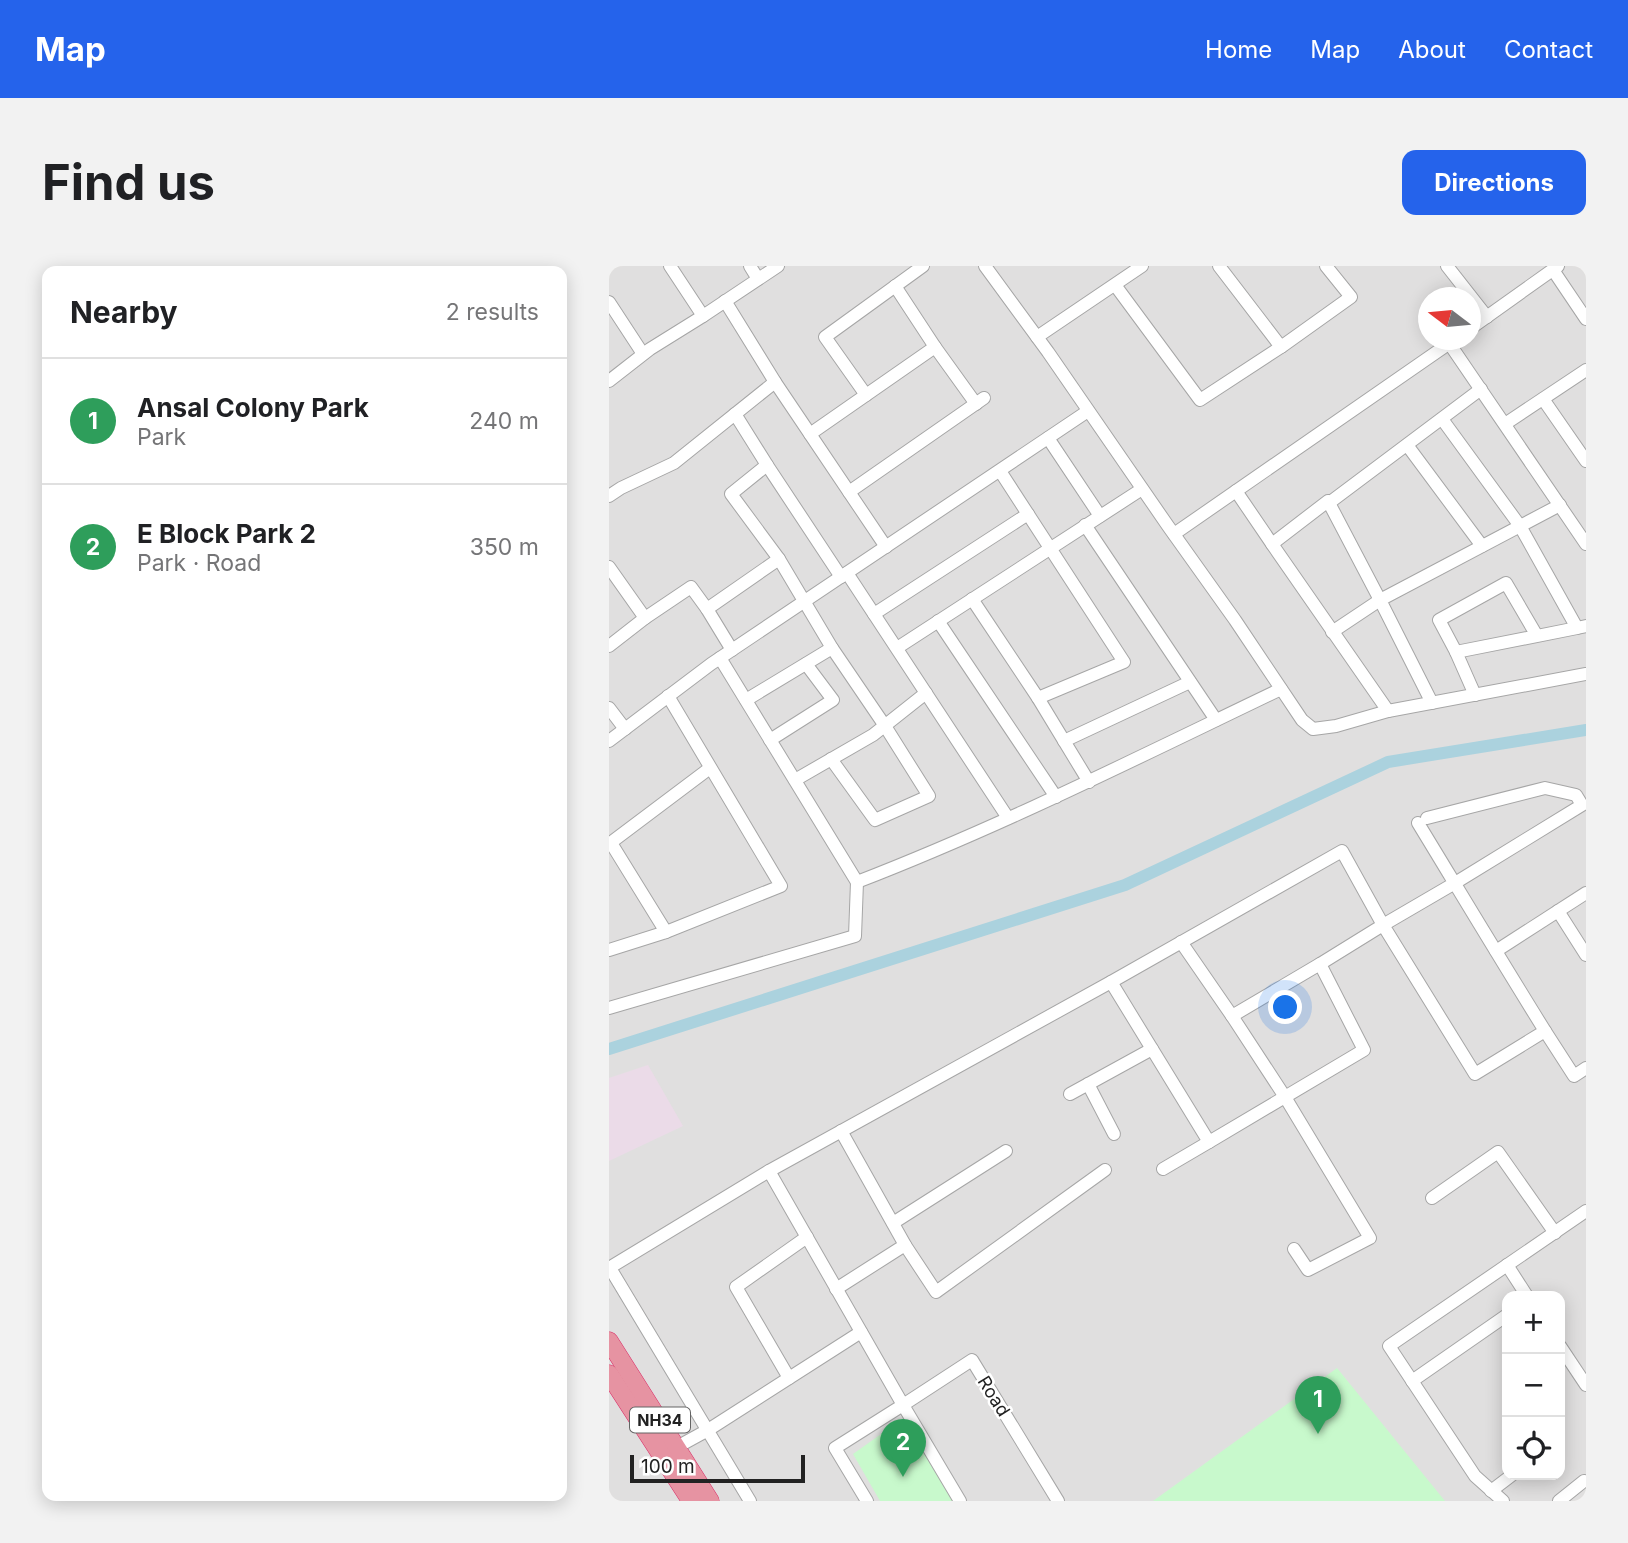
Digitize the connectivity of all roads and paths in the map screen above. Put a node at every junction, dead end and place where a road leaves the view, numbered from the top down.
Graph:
1 (670, 266) edge
2 (750, 266) edge
3 (778, 266) edge
4 (923, 266) edge
5 (985, 266) edge
6 (1142, 266) edge
7 (1219, 266) edge
8 (1326, 266) edge
9 (1447, 266) edge
10 (1551, 269) edge
11 (758, 279) junction
12 (1115, 285) junction
13 (895, 286) junction
14 (725, 301) junction
15 (609, 302) edge
16 (703, 316) junction
17 (1486, 317) junction
18 (1586, 319) edge
19 (1481, 321) edge
20 (1037, 337) junction
21 (935, 347) junction
22 (1282, 347) junction
23 (1438, 350) edge
24 (1457, 350) edge
25 (643, 354) junction
26 (1586, 370) edge
27 (609, 382) edge
28 (775, 382) junction
29 (1481, 390) junction
30 (866, 395) junction
31 (1543, 399) junction
32 (1088, 411) junction
33 (735, 414) junction
34 (1442, 419) junction
35 (1505, 424) junction
36 (810, 434) junction
37 (1048, 438) junction
38 (1407, 445) junction
39 (1586, 461) edge
40 (767, 465) junction
41 (1000, 471) junction
42 (1142, 489) junction
43 (1236, 491) junction
44 (849, 492) junction
45 (609, 496) edge
46 (1329, 503) junction
47 (1560, 505) junction
48 (1028, 514) junction
49 (1100, 516) junction
50 (1085, 526) junction
51 (1520, 526) junction
52 (1582, 526) edge
53 (1174, 534) junction
54 (1272, 544) junction
55 (1586, 544) edge
56 (1482, 546) junction
57 (886, 547) junction
58 (1051, 548) junction
59 (779, 559) junction
60 (609, 567) edge
61 (844, 575) junction
62 (972, 599) junction
63 (1380, 600) junction
64 (805, 601) junction
65 (707, 608) junction
66 (874, 614) junction
67 (645, 618) junction
68 (938, 621) junction
69 (1581, 627) edge
70 (1332, 632) junction
71 (1537, 636) junction
72 (609, 646) edge
73 (832, 648) junction
74 (897, 648) junction
75 (732, 650) junction
76 (1456, 653) junction
77 (720, 658) junction
78 (806, 664) junction
79 (1586, 674) edge
80 (1190, 682) junction
81 (1281, 689) junction
82 (926, 693) junction
83 (1475, 695) junction
84 (668, 696) junction
85 (1038, 698) junction
86 (746, 700) junction
87 (1431, 703) junction
88 (609, 708) edge
89 (1388, 711) junction
90 (1216, 720) junction
91 (885, 726) junction
92 (625, 729) junction
93 (770, 740) junction
94 (609, 741) edge
95 (1064, 741) junction
96 (831, 759) junction
97 (710, 768) junction
98 (795, 780) junction
99 (1089, 782) junction
100 (1056, 797) junction
101 (1585, 806) edge
102 (1008, 818) junction
103 (610, 844) edge
104 (857, 881) junction
105 (1455, 883) junction
106 (1586, 893) edge
107 (1558, 911) junction
108 (1383, 925) junction
109 (666, 932) junction
110 (1181, 942) junction
111 (609, 950) edge
112 (1496, 951) junction
113 (1586, 955) edge
114 (1320, 964) junction
115 (1111, 982) junction
116 (609, 1007) edge
117 (1232, 1016) junction
118 (1545, 1031) junction
119 (1151, 1049) junction
120 (1586, 1068) edge
121 (1088, 1084) junction
122 (1070, 1094) dead end
123 (1285, 1097) junction
124 (841, 1131) junction
125 (1114, 1134) dead end
126 (1209, 1142) junction
127 (1006, 1151) dead end
128 (1163, 1169) dead end
129 (1105, 1170) dead end
130 (769, 1171) junction
131 (1432, 1198) dead end
132 (1586, 1211) edge
133 (893, 1223) junction
134 (1555, 1233) junction
135 (807, 1237) junction
136 (905, 1245) junction
137 (1294, 1250) dead end
138 (1507, 1265) junction
139 (609, 1268) edge
140 (836, 1289) junction
141 (1524, 1291) edge
142 (1502, 1318) edge
143 (861, 1332) junction
144 (609, 1341) edge
145 (1565, 1354) edge
146 (609, 1374) edge
147 (789, 1378) junction
148 (1412, 1381) junction
149 (1586, 1385) edge
150 (903, 1405) junction
151 (708, 1430) junction
152 (677, 1447) junction
153 (1506, 1480) edge
154 (1584, 1481) dead end
155 (1491, 1490) junction
156 (691, 1501) edge
157 (710, 1501) edge
158 (750, 1501) edge
159 (867, 1501) edge
160 (960, 1501) edge
161 (1058, 1501) edge
162 (1503, 1501) edge
163 (1559, 1501) edge

1 - 16 street
2 - 11 street
3 - 11 street
4 - 13 street
5 - 20 street
6 - 12 street
7 - 22 street
8 - 22 street
9 - 17 street
10 - 17 street
10 - 18 street
11 - 14 street
12 - 20 street
12 - 22 street
13 - 21 street
13 - 30 street
14 - 16 street
14 - 28 street
15 - 25 street
16 - 25 street
17 - 19 street
20 - 32 street
21 - 30 street
21 - 44 street
23 - 43 street
24 - 29 street
25 - 27 street
26 - 31 street
28 - 33 street
28 - 36 street
29 - 34 street
29 - 35 street
30 - 36 street
31 - 35 street
31 - 39 street
32 - 37 street
32 - 42 street
33 - 40 street
33 - 45 street
34 - 38 street
34 - 51 street
35 - 47 street
36 - 44 street
37 - 41 street
37 - 49 street
38 - 46 street
38 - 56 street
40 - 59 street
40 - 61 street
41 - 48 street
41 - 57 street
42 - 49 street
42 - 53 street
43 - 53 street
43 - 54 street
44 - 57 street
46 - 54 street
46 - 63 street
47 - 51 street
47 - 52 street
48 - 58 street
48 - 66 street
49 - 50 street
50 - 58 street
50 - 80 street
51 - 56 street
51 - 69 street
52 - 55 street
53 - 81 street
54 - 70 street
56 - 63 street
57 - 61 street
58 - 62 street
58 - 85 street
59 - 64 street
59 - 65 street
60 - 67 street
61 - 64 street
61 - 66 street
62 - 68 street
62 - 85 street
63 - 70 street
63 - 87 street
64 - 73 street
64 - 75 street
65 - 67 street
65 - 75 street
66 - 74 street
67 - 72 street
68 - 74 street
68 - 100 street
69 - 71 street
70 - 89 street
71 - 76 street
71 - 76 street
73 - 78 street
73 - 91 street
74 - 82 street
75 - 77 street
76 - 83 street
77 - 84 street
77 - 86 street
78 - 86 street
78 - 93 street
79 - 83 street
80 - 90 street
80 - 95 street
81 - 89 street
81 - 90 street
82 - 91 street
82 - 102 street
83 - 87 street
84 - 92 street
84 - 97 street
85 - 95 street
86 - 93 street
87 - 89 street
88 - 92 street
90 - 99 street
91 - 96 street
91 - 96 street
92 - 94 street
93 - 98 street
95 - 99 street
96 - 98 street
97 - 103 street
97 - 109 street
98 - 104 street
99 - 100 street
100 - 102 street
101 - 105 street
101 - 105 street
102 - 104 street
103 - 109 street
104 - 116 street
105 - 108 street
105 - 112 street
106 - 107 street
107 - 112 street
107 - 113 street
108 - 110 street
108 - 114 street
108 - 118 street
109 - 111 street
110 - 115 street
110 - 117 street
112 - 118 street
114 - 117 street
114 - 123 street
115 - 119 street
115 - 124 street
117 - 123 street
118 - 120 street
119 - 121 street
119 - 126 street
121 - 122 street
121 - 125 street
123 - 126 street
123 - 137 street
124 - 130 street
124 - 133 street
126 - 128 street
127 - 133 street
129 - 136 street
130 - 135 street
130 - 139 street
131 - 134 street
132 - 134 street
133 - 136 street
134 - 138 street
135 - 140 street
135 - 147 street
136 - 140 street
138 - 141 street
138 - 148 street
139 - 151 street
140 - 143 street
142 - 148 street
143 - 147 street
143 - 150 street
144 - 152 highway, NH34
145 - 149 street
146 - 156 highway, NH34
147 - 151 street
148 - 155 street
150 - 159 street, Road
150 - 160 street
150 - 161 street, Road
151 - 152 street
151 - 158 street
152 - 157 highway, NH34
153 - 155 street
154 - 163 street
155 - 162 street

